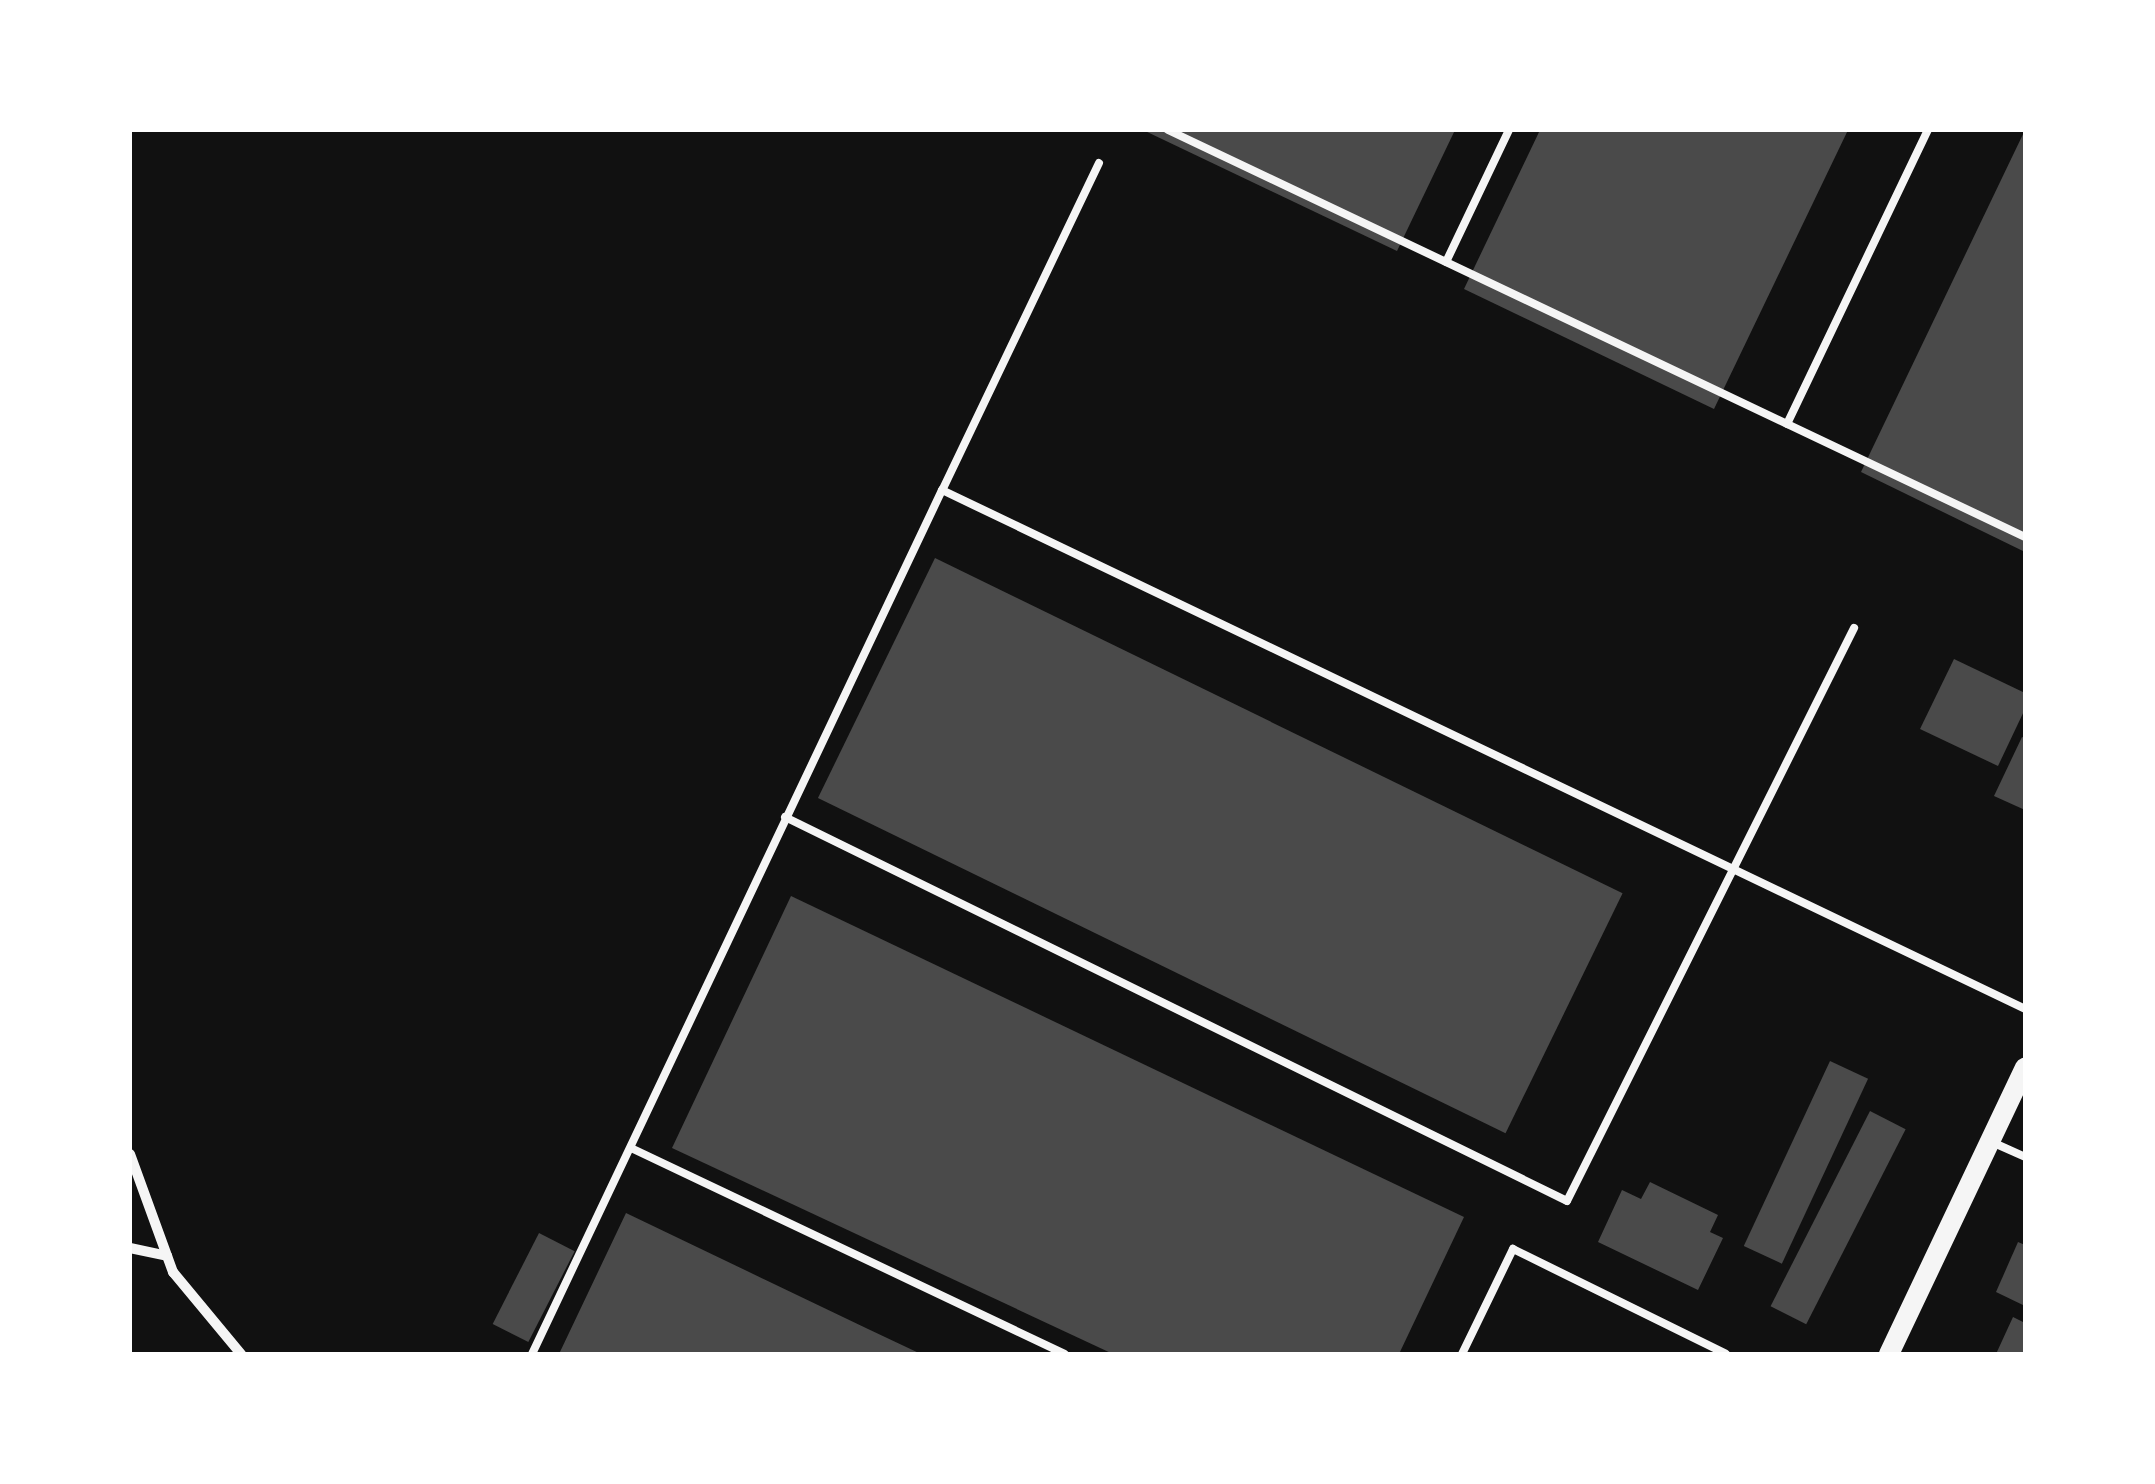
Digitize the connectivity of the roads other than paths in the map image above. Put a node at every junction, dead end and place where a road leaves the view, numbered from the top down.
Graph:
1 (1168, 130) edge
2 (1509, 130) edge
3 (1928, 130) edge
4 (1098, 163) dead end
5 (1446, 262) junction
6 (1788, 424) junction
7 (942, 490) junction
8 (2025, 537) edge
9 (1854, 628) dead end
10 (786, 817) junction
11 (1734, 870) junction
12 (2025, 1009) edge
13 (2025, 1068) edge
14 (1990, 1141) junction
15 (631, 1148) junction
16 (130, 1154) edge
17 (2025, 1157) edge
18 (130, 1248) edge
19 (167, 1256) junction
20 (241, 1354) edge
21 (532, 1354) edge
22 (1064, 1354) edge
23 (1462, 1354) edge
24 (1726, 1354) edge
25 (1889, 1354) edge

1 - 5 lane
2 - 5 lane
3 - 6 lane
4 - 7 lane
5 - 6 lane
6 - 8 lane
7 - 10 lane
7 - 11 lane
9 - 11 lane
10 - 11 lane
10 - 15 lane
11 - 12 lane
13 - 14 main road
14 - 17 lane
14 - 25 main road
15 - 21 lane
15 - 22 lane
16 - 19 street
18 - 19 street
19 - 20 street
23 - 24 lane

